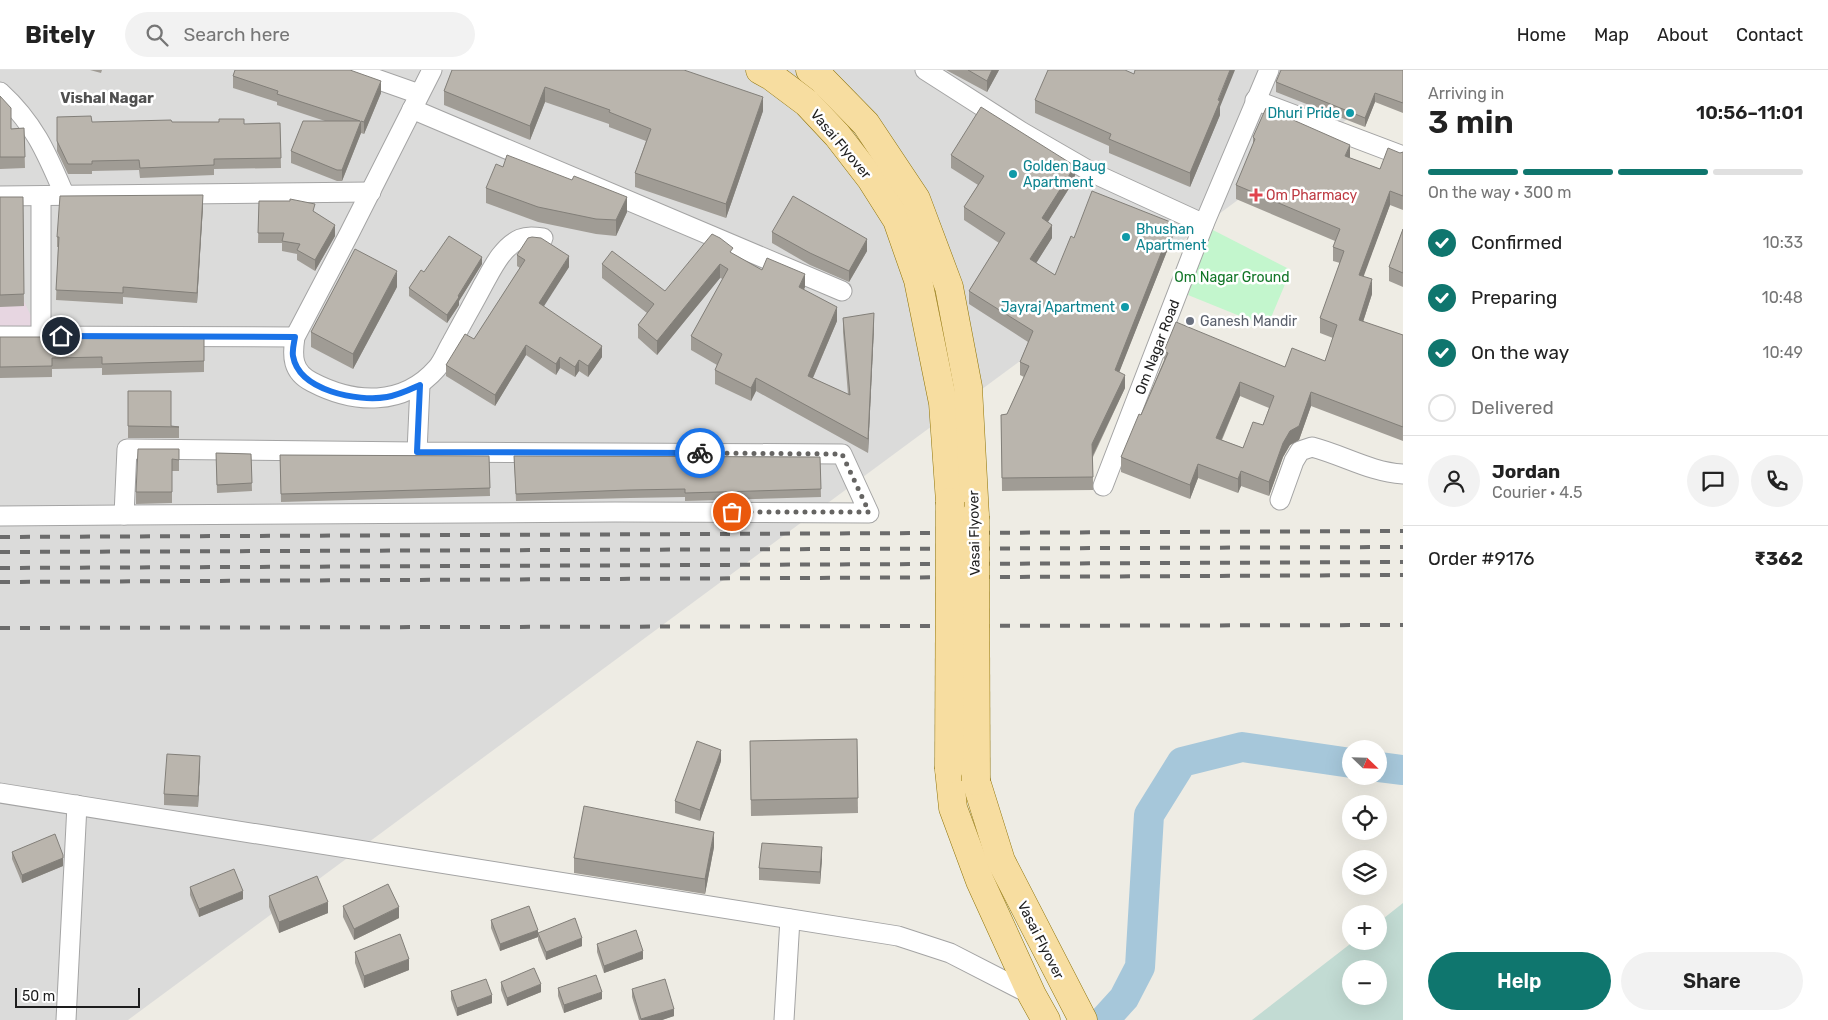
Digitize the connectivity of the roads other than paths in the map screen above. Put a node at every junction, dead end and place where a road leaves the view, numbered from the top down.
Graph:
1 (351, 70) edge
2 (432, 70) edge
3 (760, 70) edge
4 (810, 70) edge
5 (925, 70) edge
6 (1269, 70) edge
7 (0, 92) edge
8 (1255, 100) junction
9 (415, 101) junction
10 (1403, 156) edge
11 (371, 192) junction
12 (0, 196) edge
13 (41, 196) junction
14 (65, 196) junction
15 (1204, 224) junction
16 (543, 238) edge
17 (842, 290) dead end
18 (0, 336) edge
19 (41, 336) junction
20 (295, 337) junction
21 (420, 385) junction
22 (417, 452) junction
23 (1403, 474) edge
24 (1103, 486) dead end
25 (1280, 500) dead end
26 (124, 515) junction
27 (0, 516) edge
28 (0, 793) edge
29 (77, 805) junction
30 (790, 919) junction
31 (1040, 1010) edge
32 (66, 1020) edge
33 (784, 1020) edge
34 (1083, 1020) edge

1 - 9 street
2 - 9 street
3 - 31 main road, Vasai Flyover, bridge
4 - 34 main road, Vasai Flyover, bridge
5 - 15 street
6 - 8 street, Om Nagar Road
7 - 14 street
8 - 10 street
8 - 15 street, Om Nagar Road
9 - 11 street
9 - 17 street
11 - 14 street
11 - 20 street
12 - 13 street
13 - 14 street
13 - 19 street
15 - 24 street, Om Nagar Road
16 - 21 street
18 - 19 street
19 - 20 street
20 - 21 street
21 - 22 street
22 - 26 street
22 - 26 street
23 - 25 street
26 - 27 street
28 - 29 street
29 - 30 street
29 - 32 street
30 - 31 street
30 - 33 street

